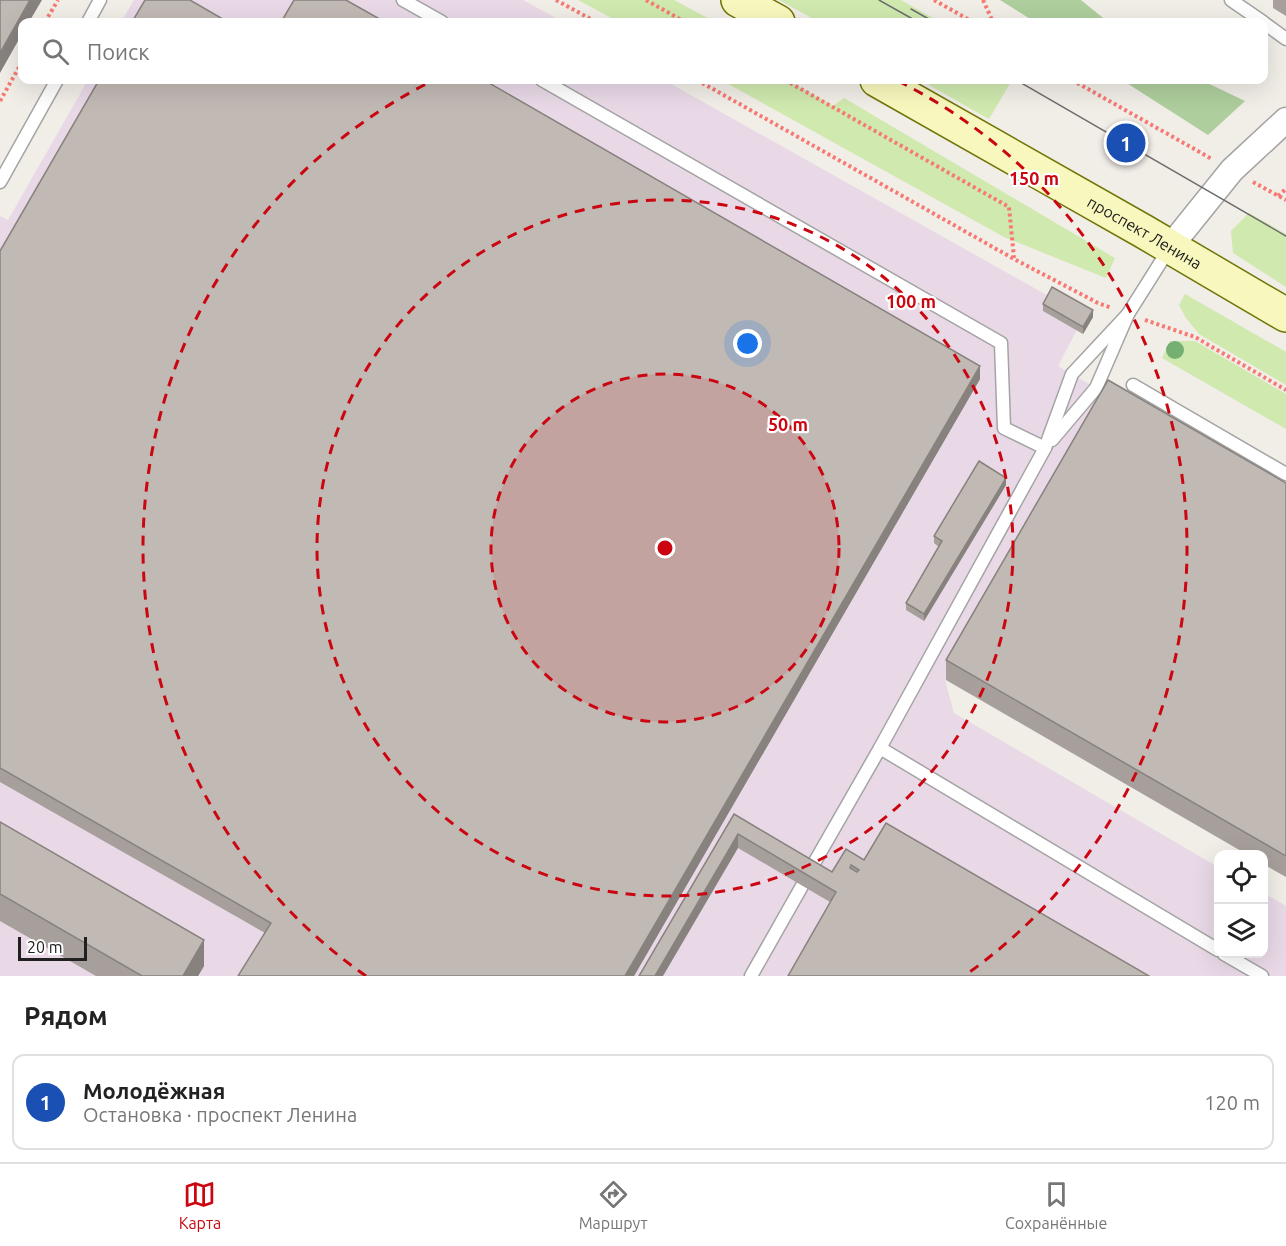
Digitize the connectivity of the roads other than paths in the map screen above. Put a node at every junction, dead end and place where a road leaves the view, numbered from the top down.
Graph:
1 (100, 0) edge
2 (403, 0) edge
3 (738, 0) edge
4 (1236, 2) edge
5 (90, 18) edge
6 (435, 18) edge
7 (771, 18) edge
8 (1257, 18) edge
9 (1268, 26) edge
10 (1286, 39) edge
11 (55, 84) edge
12 (549, 84) edge
13 (884, 84) edge
14 (1286, 120) edge
15 (0, 182) edge
16 (1170, 248) junction
17 (1128, 314) junction
18 (1286, 315) edge
19 (1132, 385) dead end
20 (1045, 448) junction
21 (1286, 474) edge
22 (880, 748) junction
23 (809, 872) edge
24 (802, 885) edge
25 (1214, 948) edge
26 (1231, 958) edge
27 (751, 976) edge
28 (1262, 976) edge

1 - 5 lane
2 - 6 lane
3 - 7 main road
4 - 8 lane
9 - 10 lane
11 - 15 lane
12 - 20 lane
13 - 16 main road, проспект Ленина
14 - 16 street
16 - 17 lane
16 - 18 main road, проспект Ленина
17 - 20 lane
17 - 20 lane
19 - 21 lane
20 - 22 lane
22 - 23 lane
22 - 25 lane
24 - 27 lane
26 - 28 lane

